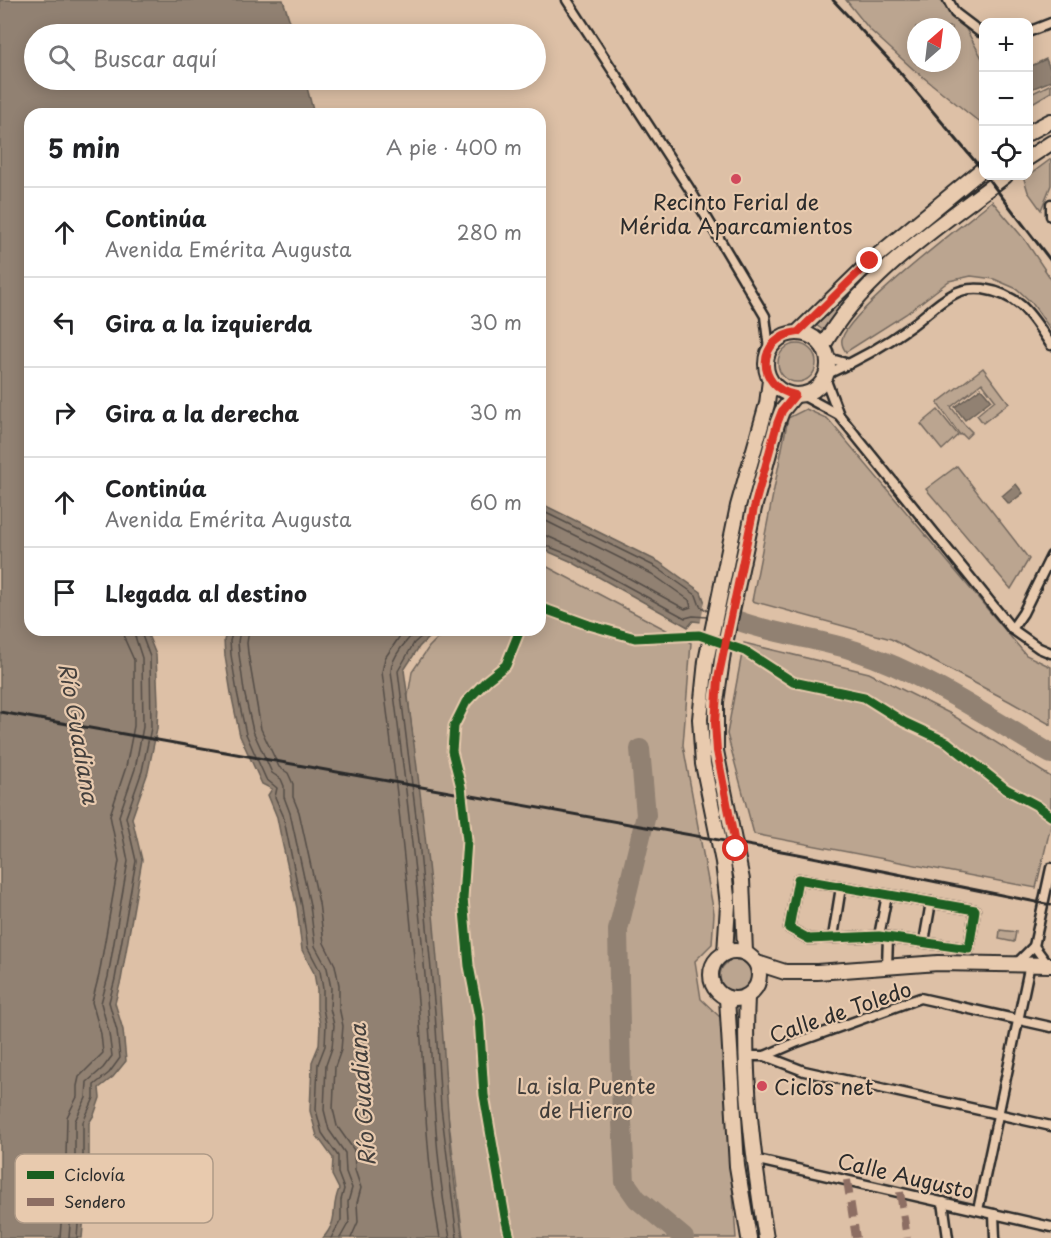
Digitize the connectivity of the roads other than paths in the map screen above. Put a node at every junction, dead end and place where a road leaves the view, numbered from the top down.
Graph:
1 (567, 0) edge
2 (948, 0) edge
3 (1051, 23) edge
4 (979, 30) edge
5 (1033, 30) edge
6 (1051, 121) edge
7 (1033, 131) edge
8 (1051, 143) edge
9 (1033, 155) edge
10 (979, 172) edge
11 (1000, 180) edge
12 (1051, 204) edge
13 (1051, 216) edge
14 (798, 332) junction
15 (1051, 345) edge
16 (769, 349) junction
17 (825, 352) junction
18 (849, 364) junction
19 (826, 376) junction
20 (770, 380) junction
21 (799, 395) junction
22 (839, 415) junction
23 (1051, 555) edge
24 (1012, 628) junction
25 (1051, 653) edge
26 (1051, 867) edge
27 (841, 887) junction
28 (887, 895) junction
29 (931, 902) junction
30 (833, 937) junction
31 (883, 937) junction
32 (924, 942) junction
33 (1034, 946) junction
34 (745, 952) junction
35 (725, 953) junction
36 (757, 963) junction
37 (1016, 964) junction
38 (1030, 964) junction
39 (1049, 965) edge
40 (887, 967) junction
41 (785, 972) junction
42 (759, 983) junction
43 (747, 997) junction
44 (727, 998) junction
45 (1018, 1019) junction
46 (1051, 1027) edge
47 (746, 1056) junction
48 (765, 1056) junction
49 (998, 1114) junction
50 (1051, 1126) edge
51 (753, 1159) junction
52 (943, 1202) junction
53 (978, 1210) junction
54 (994, 1214) junction
55 (1051, 1227) edge
56 (749, 1238) edge
57 (766, 1238) edge
58 (948, 1238) edge
59 (995, 1238) edge

1 - 16 street
2 - 4 street
3 - 5 street
6 - 7 main road
8 - 9 main road
10 - 14 main road
11 - 17 main road
12 - 13 street
14 - 16 main road
14 - 17 main road
15 - 18 street
16 - 20 main road
17 - 18 street
17 - 19 main road
18 - 19 street
19 - 21 main road
19 - 22 street
20 - 21 main road
20 - 35 main road
21 - 22 street
21 - 34 main road
22 - 24 street
23 - 24 street
24 - 25 street
26 - 33 street
27 - 28 street
27 - 30 street
27 - 30 street
28 - 29 street
28 - 31 street
29 - 32 street
29 - 32 street
30 - 31 street
31 - 32 street
31 - 40 street
33 - 37 street
33 - 39 street
34 - 35 main road
34 - 36 main road
35 - 44 main road
36 - 41 main road
36 - 42 main road
37 - 38 main road
37 - 40 main road
38 - 39 main road
38 - 45 street
40 - 41 main road
41 - 42 main road
42 - 43 main road
43 - 44 main road
43 - 47 main road
44 - 56 main road
45 - 46 street, Calle de Toledo
45 - 48 street, Calle de Toledo
45 - 49 street
47 - 48 street, Calle de Toledo
47 - 51 main road
48 - 49 street
49 - 50 street
49 - 53 street
51 - 52 street, Calle Augusto
51 - 57 main road
52 - 53 street, Calle Augusto
52 - 58 street
53 - 54 street, Calle Augusto
54 - 55 street, Calle Augusto
54 - 59 street

